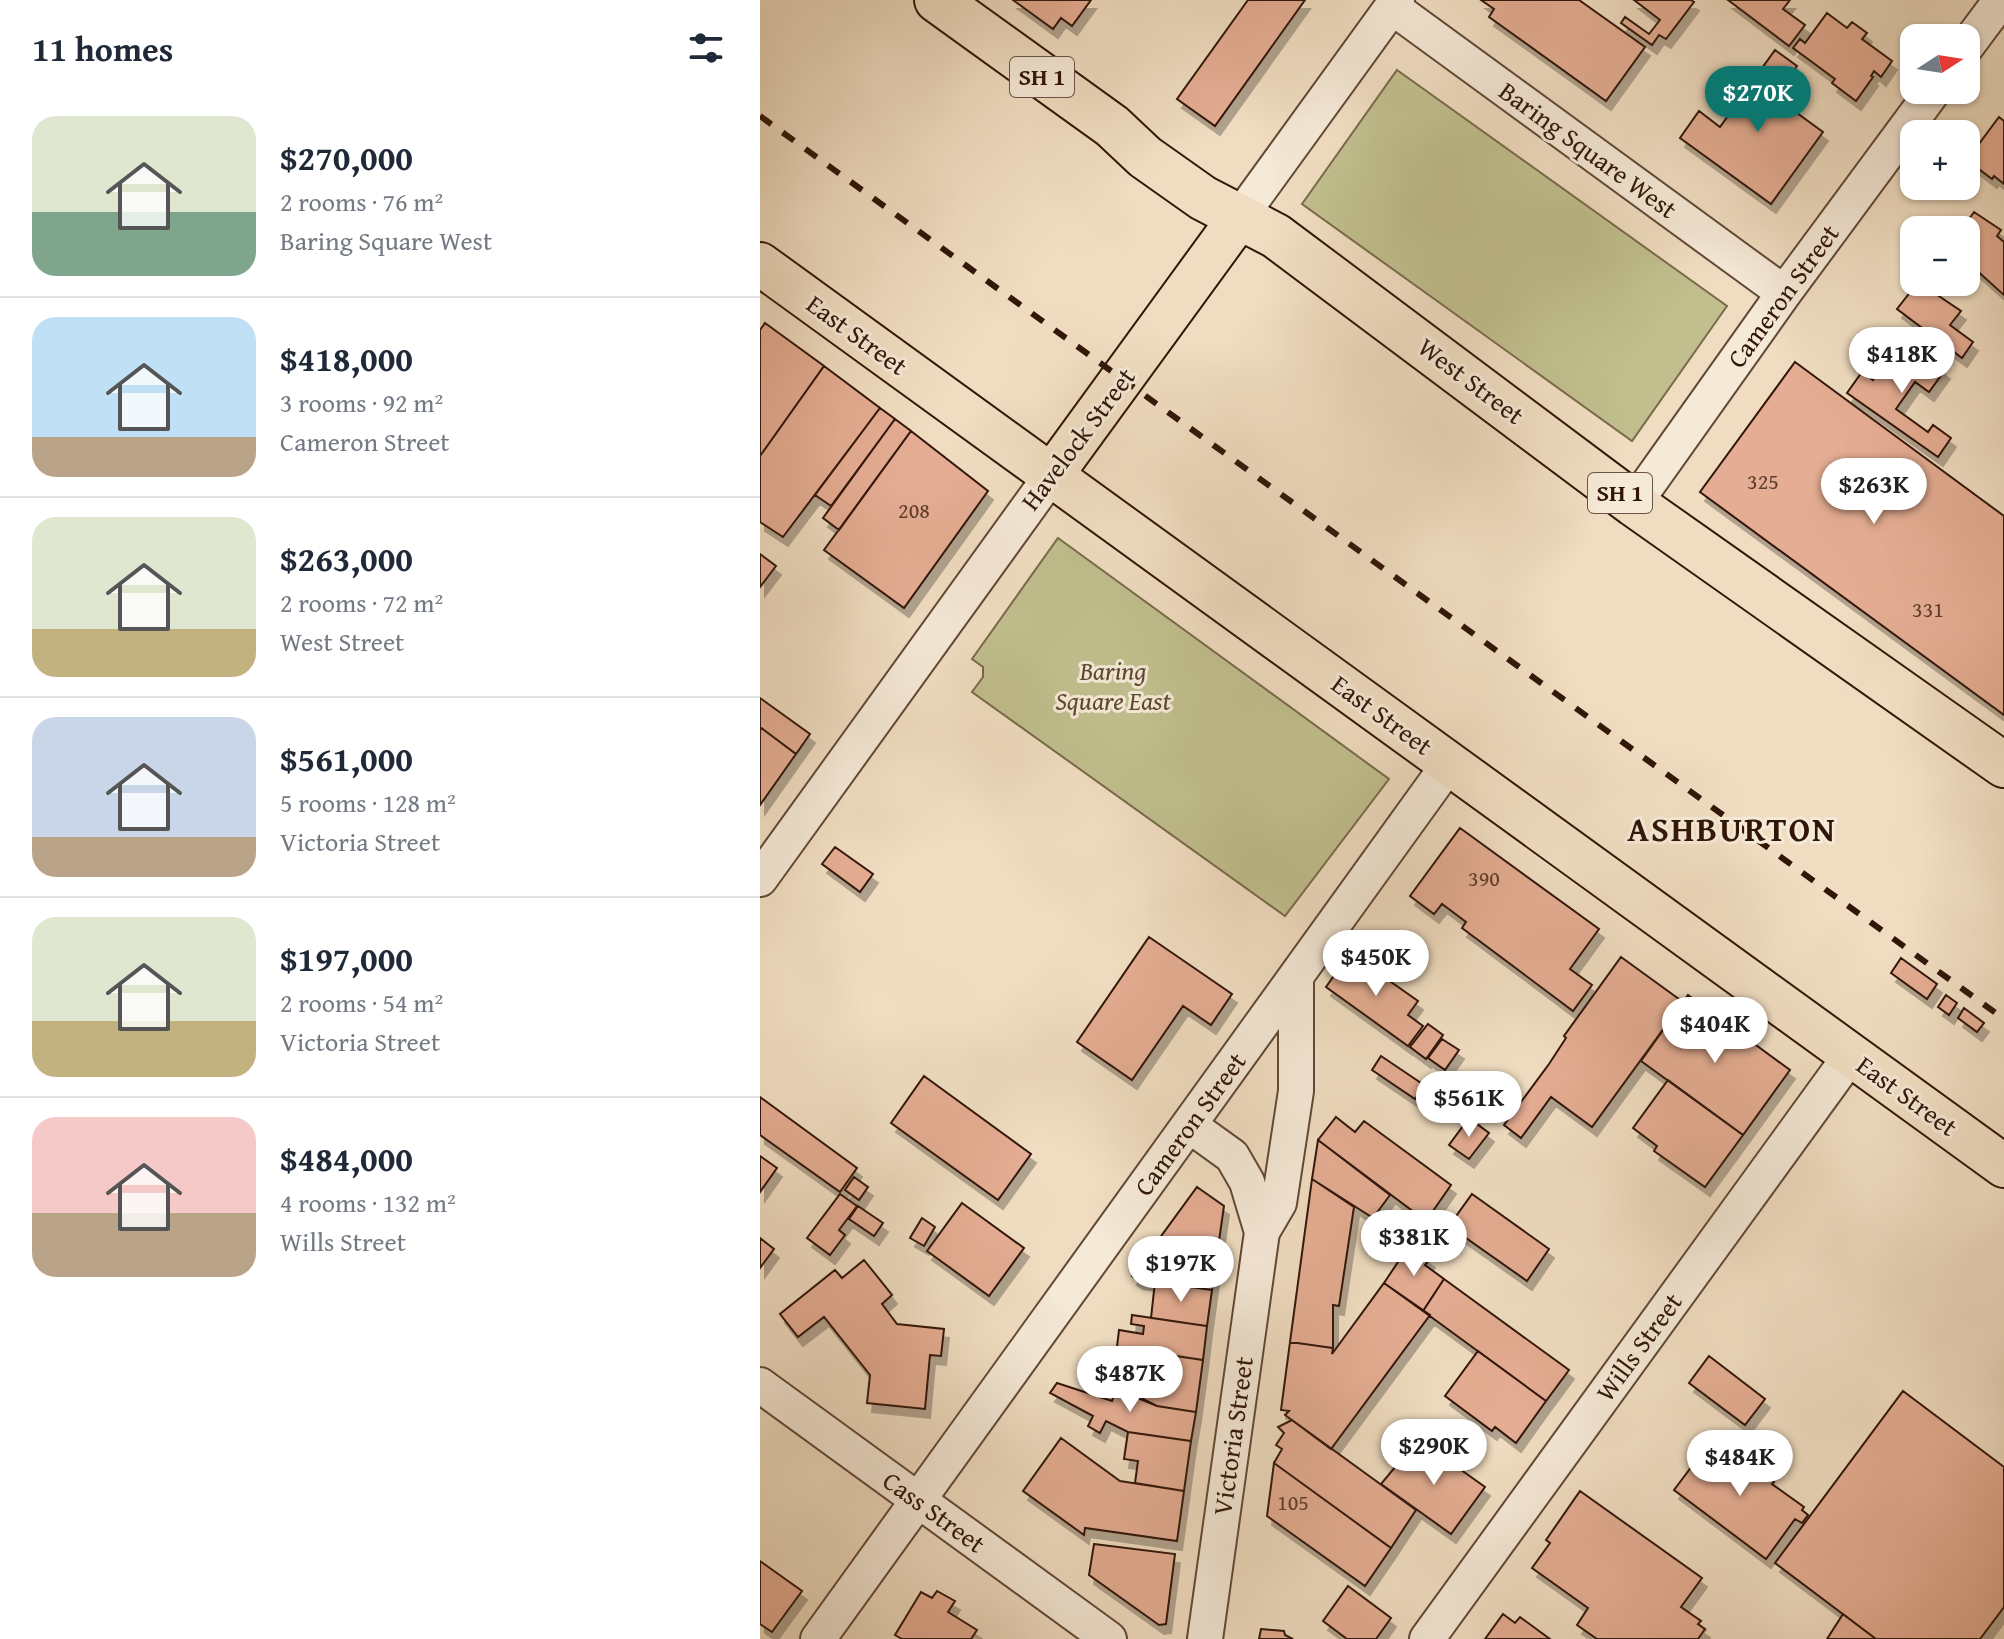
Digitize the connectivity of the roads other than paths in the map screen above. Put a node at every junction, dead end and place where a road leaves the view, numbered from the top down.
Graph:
1 (937, 0) edge
2 (2001, 0) edge
3 (1395, 3) edge
4 (1980, 28) edge
5 (1924, 104) edge
6 (1239, 218) junction
7 (760, 264) edge
8 (1784, 293) junction
9 (1051, 476) junction
10 (1634, 504) junction
11 (1449, 764) junction
12 (2004, 765) edge
13 (760, 879) edge
14 (1296, 978) junction
15 (1851, 1055) junction
16 (1189, 1125) junction
17 (1290, 1129) junction
18 (1232, 1156) junction
19 (2004, 1166) edge
20 (1262, 1232) junction
21 (760, 1385) edge
22 (918, 1500) junction
23 (818, 1639) edge
24 (1109, 1639) edge
25 (1205, 1639) edge
26 (1427, 1639) edge

1 - 6 highway, West Street / SH 1
2 - 4 street
3 - 6 street, Havelock Street
3 - 8 street, Baring Square West
5 - 8 street, Cameron Street
6 - 9 main road, Havelock Street
6 - 10 highway, West Street / SH 1
7 - 9 main road, East Street
8 - 10 street, Cameron Street
9 - 11 main road, East Street
9 - 13 street, Havelock Street
10 - 12 highway, West Street / SH 1
11 - 14 street, Cameron Street
11 - 15 main road, East Street
14 - 16 street, Cameron Street
14 - 17 street, Victoria Street
15 - 19 main road, East Street
15 - 26 street, Wills Street
16 - 18 street, Victoria Street
16 - 22 street, Cameron Street
17 - 18 street
17 - 20 street, Victoria Street
18 - 20 street, Victoria Street
20 - 25 street, Victoria Street
21 - 22 street, Cass Street
22 - 23 street, Cameron Street
22 - 24 street, Cass Street

